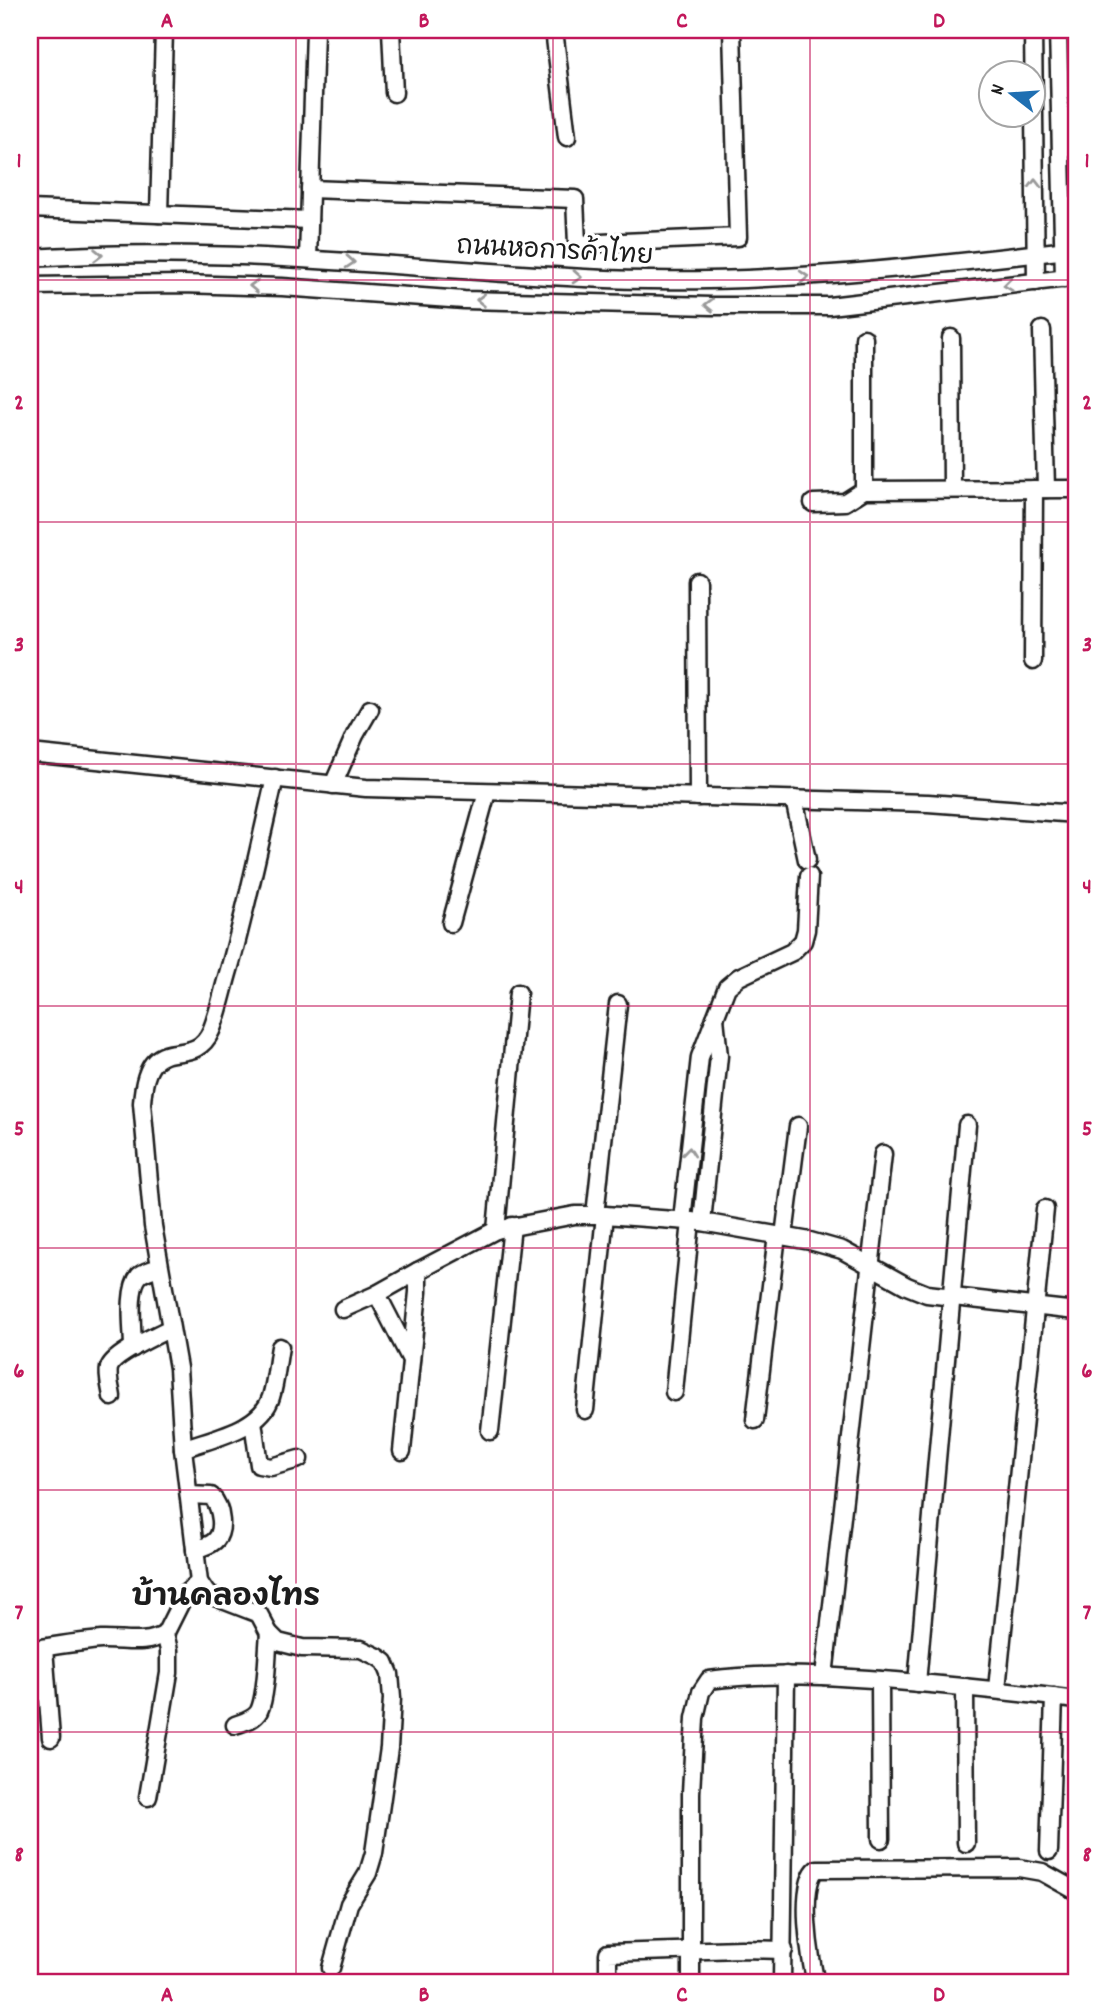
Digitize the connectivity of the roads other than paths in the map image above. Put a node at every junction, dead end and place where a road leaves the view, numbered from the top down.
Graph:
1 (164, 30) edge
2 (315, 30) edge
3 (391, 30) edge
4 (554, 30) edge
5 (732, 30) edge
6 (1033, 30) edge
7 (1058, 30) edge
8 (1033, 60) edge
9 (394, 93) dead end
10 (1060, 116) junction
11 (1046, 117) edge
12 (1034, 130) edge
13 (567, 137) dead end
14 (310, 189) junction
15 (30, 209) edge
16 (159, 214) junction
17 (309, 220) junction
18 (1069, 250) edge
19 (1035, 253) junction
20 (30, 258) edge
21 (308, 259) junction
22 (1070, 278) edge
23 (1036, 282) junction
24 (30, 286) edge
25 (1042, 330) dead end
26 (864, 338) dead end
27 (951, 338) dead end
28 (952, 489) junction
29 (1040, 489) junction
30 (1076, 489) edge
31 (864, 490) junction
32 (813, 502) dead end
33 (697, 582) dead end
34 (1033, 661) dead end
35 (370, 709) dead end
36 (30, 753) edge
37 (275, 778) junction
38 (333, 785) junction
39 (487, 792) junction
40 (698, 797) junction
41 (794, 799) junction
42 (1076, 814) edge
43 (451, 923) dead end
44 (518, 993) dead end
45 (618, 1004) dead end
46 (715, 1018) junction
47 (694, 1105) junction
48 (714, 1106) junction
49 (967, 1125) dead end
50 (799, 1126) dead end
51 (883, 1154) dead end
52 (1045, 1209) dead end
53 (600, 1215) junction
54 (691, 1221) junction
55 (504, 1228) junction
56 (781, 1236) junction
57 (159, 1267) junction
58 (871, 1267) junction
59 (418, 1271) junction
60 (377, 1294) junction
61 (952, 1297) junction
62 (1035, 1307) junction
63 (343, 1309) dead end
64 (1076, 1311) edge
65 (170, 1328) junction
66 (280, 1347) dead end
67 (133, 1348) junction
68 (411, 1360) junction
69 (674, 1392) dead end
70 (112, 1397) dead end
71 (585, 1410) dead end
72 (755, 1420) dead end
73 (253, 1421) junction
74 (490, 1431) dead end
75 (183, 1448) junction
76 (402, 1451) dead end
77 (299, 1460) dead end
78 (188, 1495) junction
79 (195, 1549) junction
80 (199, 1582) junction
81 (269, 1633) junction
82 (165, 1634) junction
83 (37, 1649) edge
84 (786, 1675) junction
85 (824, 1676) junction
86 (880, 1680) junction
87 (917, 1683) junction
88 (965, 1687) junction
89 (997, 1689) junction
90 (1054, 1697) junction
91 (1076, 1700) edge
92 (235, 1725) dead end
93 (51, 1738) dead end
94 (148, 1797) dead end
95 (881, 1839) dead end
96 (966, 1843) dead end
97 (1049, 1851) dead end
98 (1076, 1891) edge
99 (784, 1950) junction
100 (690, 1952) junction
101 (331, 1968) dead end
102 (608, 1982) edge
103 (691, 1982) edge
104 (782, 1982) edge
105 (816, 1982) edge

1 - 16 street
2 - 14 street
3 - 9 street
4 - 13 street
5 - 14 street
6 - 8 street
7 - 10 street
10 - 11 street
10 - 18 street
19 -> 12 street
14 - 17 street
15 - 16 street
16 - 17 street
17 - 21 street
18 - 19 street, ถนนหอการค้าไทย
18 - 22 street
21 -> 19 street, ถนนหอการค้าไทย
19 - 23 street
20 -> 21 street, ถนนหอการค้าไทย
22 - 23 street, ถนนหอการค้าไทย
23 -> 24 street, ถนนหอการค้าไทย
25 - 29 street
26 - 31 street
27 - 28 street
28 - 29 street
28 - 31 street
29 - 30 street
29 - 34 street
31 - 32 street
33 - 40 street
35 - 38 street
36 - 37 street
37 - 38 street
37 - 57 street
38 - 39 street
39 - 40 street
39 - 43 street
40 - 41 street
41 - 42 street
41 - 46 street
44 - 55 street
45 - 53 street
46 - 47 street
46 - 48 street
47 - 48 street
54 -> 47 street
48 - 54 street
49 - 61 street
50 - 56 street
51 - 58 street
52 - 62 street
53 - 54 street
53 - 55 street
53 - 71 street
54 - 56 street
54 - 69 street
55 - 59 street
55 - 74 street
56 - 58 street
56 - 72 street
57 - 65 street
57 - 67 street
58 - 61 street
58 - 85 street
59 - 60 street
59 - 68 street
60 - 63 street
60 - 68 street
61 - 62 street
61 - 87 street
62 - 64 street
62 - 89 street
65 - 67 street
65 - 75 street
66 - 73 street
67 - 70 street
68 - 76 street
73 - 75 street
73 - 77 street
75 - 78 street
78 - 79 street
78 - 79 street
79 - 80 street
80 - 81 street
80 - 82 street
81 - 92 street
81 - 101 street
82 - 83 street
82 - 94 street
83 - 93 street
84 - 85 street
84 - 99 street
84 - 100 street
85 - 86 street
86 - 87 street
86 - 95 street
87 - 88 street
88 - 89 street
88 - 96 street
89 - 90 street
90 - 91 street
90 - 97 street
98 - 105 street
99 - 100 street
99 - 104 street
100 - 102 street
100 - 103 street

